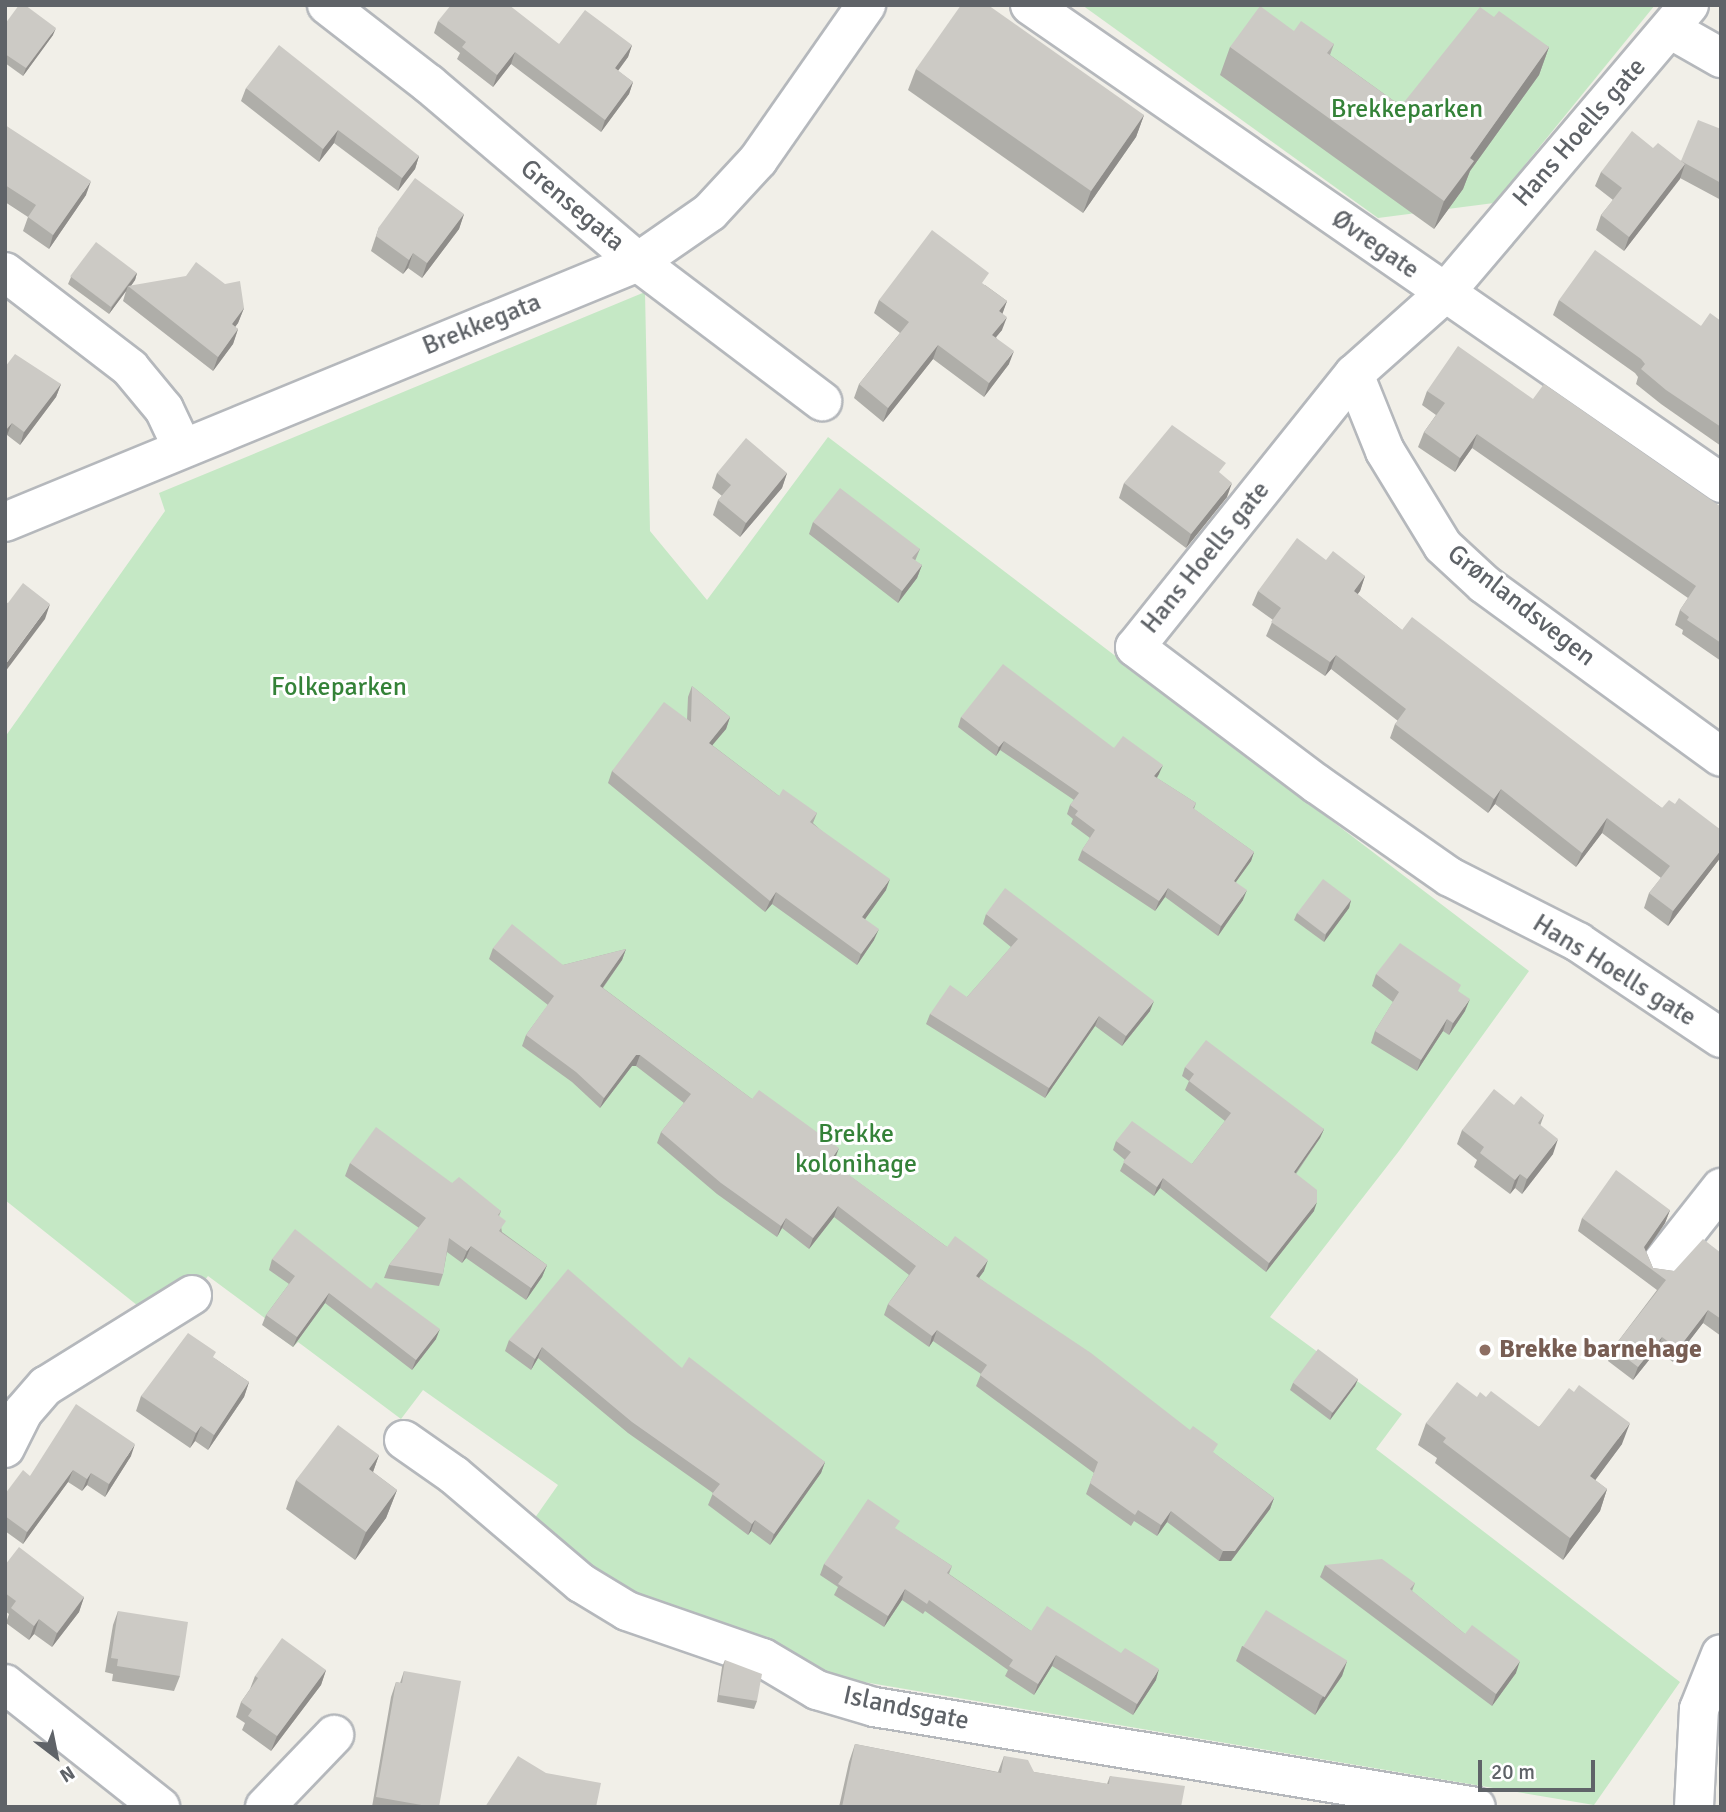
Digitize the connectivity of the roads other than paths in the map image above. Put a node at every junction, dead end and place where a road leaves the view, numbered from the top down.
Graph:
1 (327, 5) edge
2 (866, 5) edge
3 (1030, 5) edge
4 (1680, 17) edge
5 (1721, 58) edge
6 (638, 262) junction
7 (5, 272) edge
8 (1445, 293) junction
9 (1354, 374) junction
10 (822, 401) dead end
11 (182, 447) junction
12 (1721, 483) edge
13 (5, 522) edge
14 (1721, 757) edge
15 (1721, 1038) edge
16 (1721, 1188) edge
17 (1661, 1265) dead end
18 (192, 1295) dead end
19 (404, 1440) dead end
20 (5, 1448) edge
21 (1721, 1654) edge
22 (5, 1684) edge
23 (334, 1735) dead end
24 (160, 1807) edge
25 (265, 1807) edge
26 (1476, 1807) edge
27 (1694, 1807) edge

1 - 6 street, Grensegata
2 - 6 street, Brekkegata
3 - 8 street, Øvregate
4 - 5 street
4 - 8 street, Hans Hoells gate
6 - 10 street, Grensegata
6 - 11 street, Brekkegata
7 - 11 street
8 - 9 street, Hans Hoells gate
8 - 12 street, Øvregate
9 - 14 street, Grønlandsvegen
9 - 15 street, Hans Hoells gate
11 - 13 street, Brekkegata
16 - 17 street
18 - 20 street
19 - 26 street, Islandsgate
21 - 27 street
22 - 24 street
23 - 25 street

